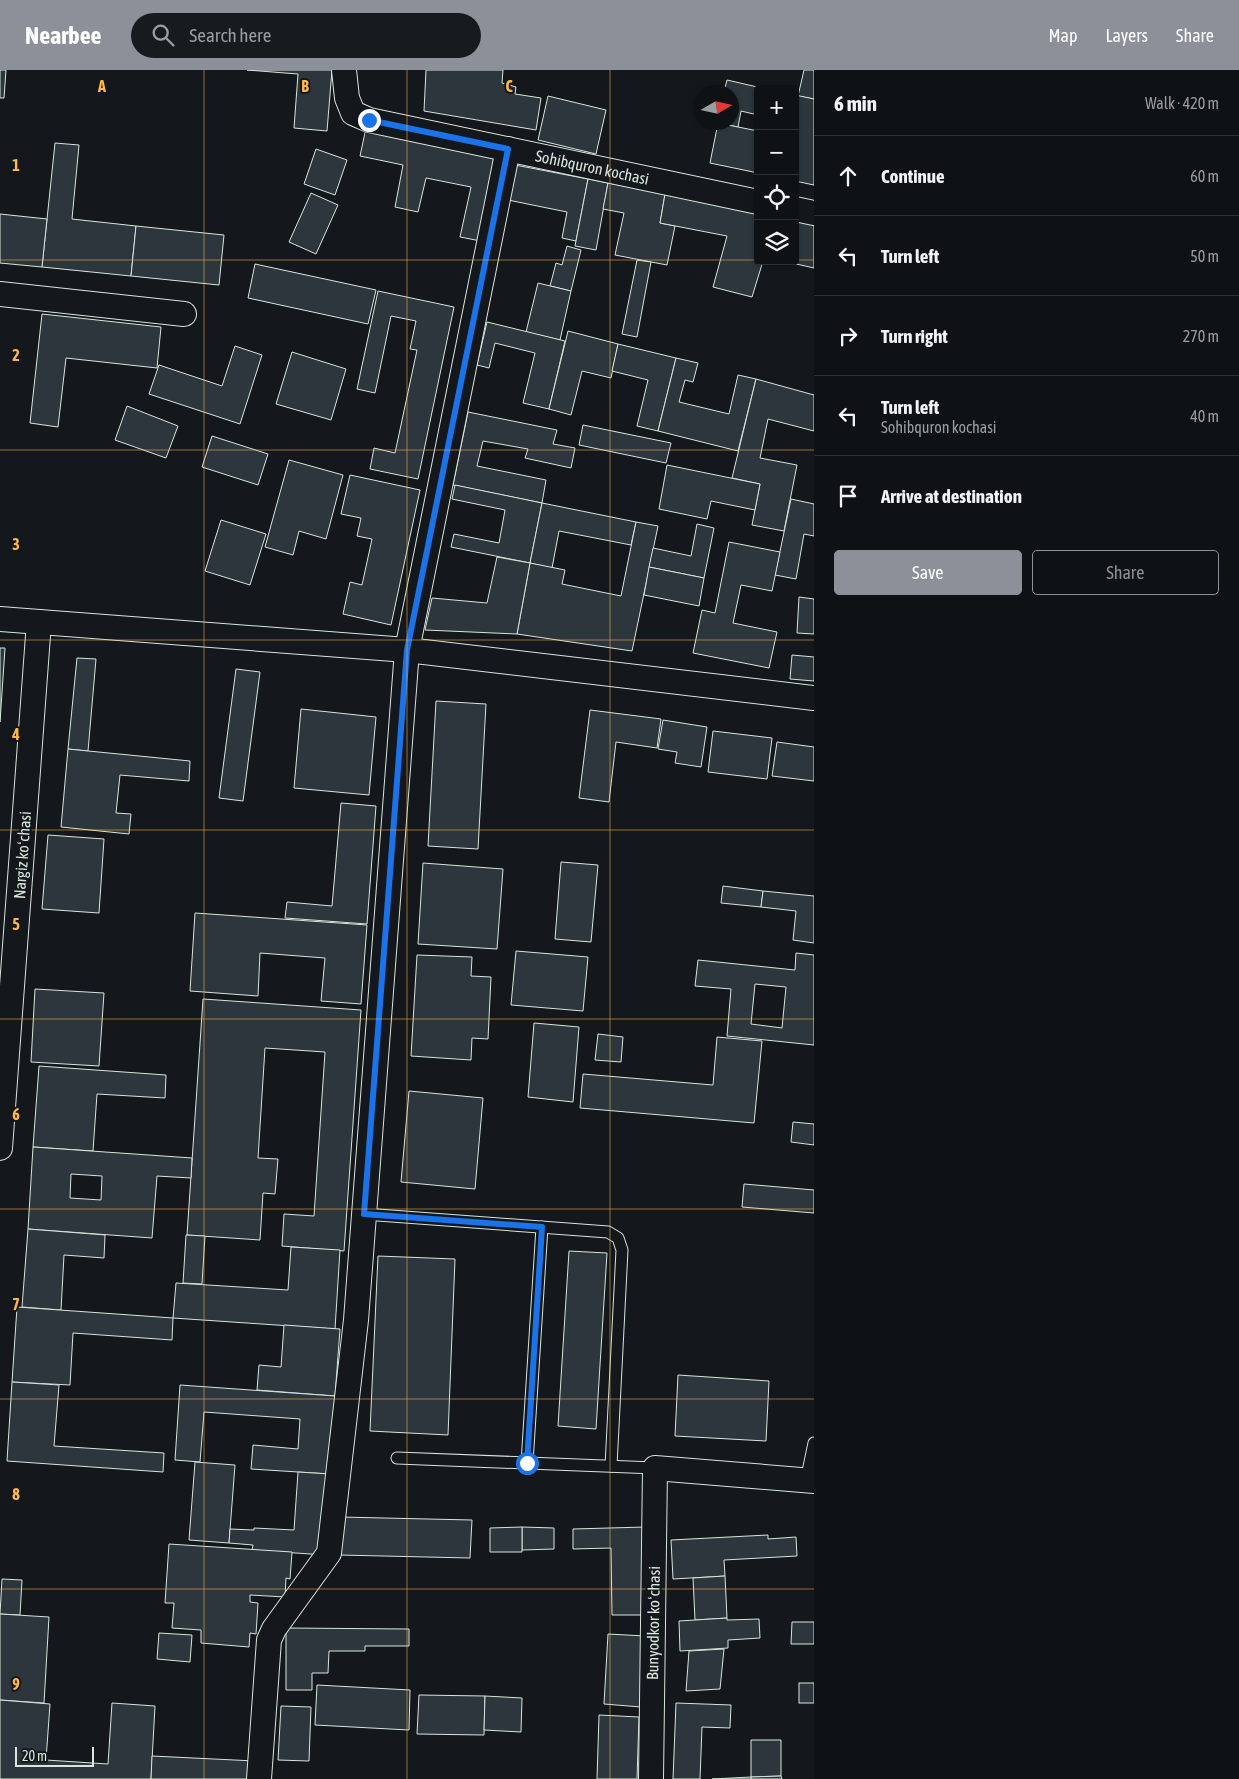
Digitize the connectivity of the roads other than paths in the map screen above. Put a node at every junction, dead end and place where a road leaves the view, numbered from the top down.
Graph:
1 (344, 70) edge
2 (508, 149) junction
3 (754, 201) edge
4 (799, 210) edge
5 (814, 213) edge
6 (0, 294) edge
7 (184, 314) dead end
8 (0, 619) edge
9 (40, 622) junction
10 (407, 650) junction
11 (814, 698) edge
12 (0, 1148) edge
13 (364, 1214) junction
14 (542, 1227) junction
15 (814, 1443) edge
16 (397, 1458) dead end
17 (527, 1463) junction
18 (611, 1466) junction
19 (655, 1468) junction
20 (810, 1481) edge
21 (259, 1779) edge
22 (651, 1779) edge

1 - 2 street, Sohibquron kochasi
2 - 3 street, Sohibquron kochasi
2 - 10 street
4 - 5 street
6 - 7 street
8 - 9 street
9 - 10 street
9 - 12 street, Nargiz koʻchasi
10 - 11 street
10 - 13 street
13 - 14 lane
13 - 21 street
14 - 17 lane
14 - 18 lane
15 - 20 lane
16 - 17 lane
17 - 18 lane
18 - 19 lane
19 - 20 street
19 - 22 street, Bunyodkor koʻchasi

